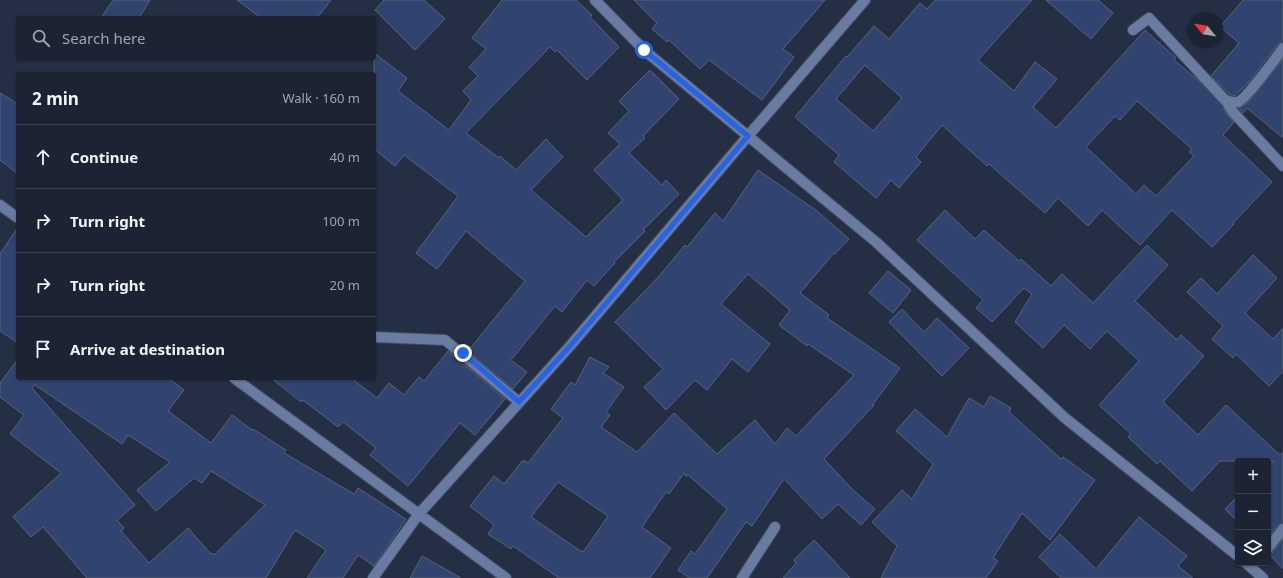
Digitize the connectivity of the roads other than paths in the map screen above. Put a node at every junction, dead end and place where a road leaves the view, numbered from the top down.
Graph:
1 (594, 0) edge
2 (865, 0) edge
3 (1133, 30) dead end
4 (1283, 48) edge
5 (1231, 102) junction
6 (748, 136) junction
7 (1283, 166) edge
8 (0, 205) edge
9 (16, 217) edge
10 (376, 337) edge
11 (237, 380) edge
12 (519, 402) junction
13 (418, 515) junction
14 (776, 527) dead end
15 (1283, 529) edge
16 (1271, 544) edge
17 (1235, 554) edge
18 (1253, 566) edge
19 (373, 578) edge
20 (506, 578) edge
21 (742, 578) edge
22 (1264, 578) edge

1 - 6 street
2 - 6 street
3 - 5 street
4 - 5 street
5 - 7 street
6 - 12 street
6 - 17 street
8 - 9 street
10 - 12 street
11 - 13 street
12 - 13 street
13 - 19 street
13 - 20 street
14 - 21 street
15 - 16 street
18 - 22 street

